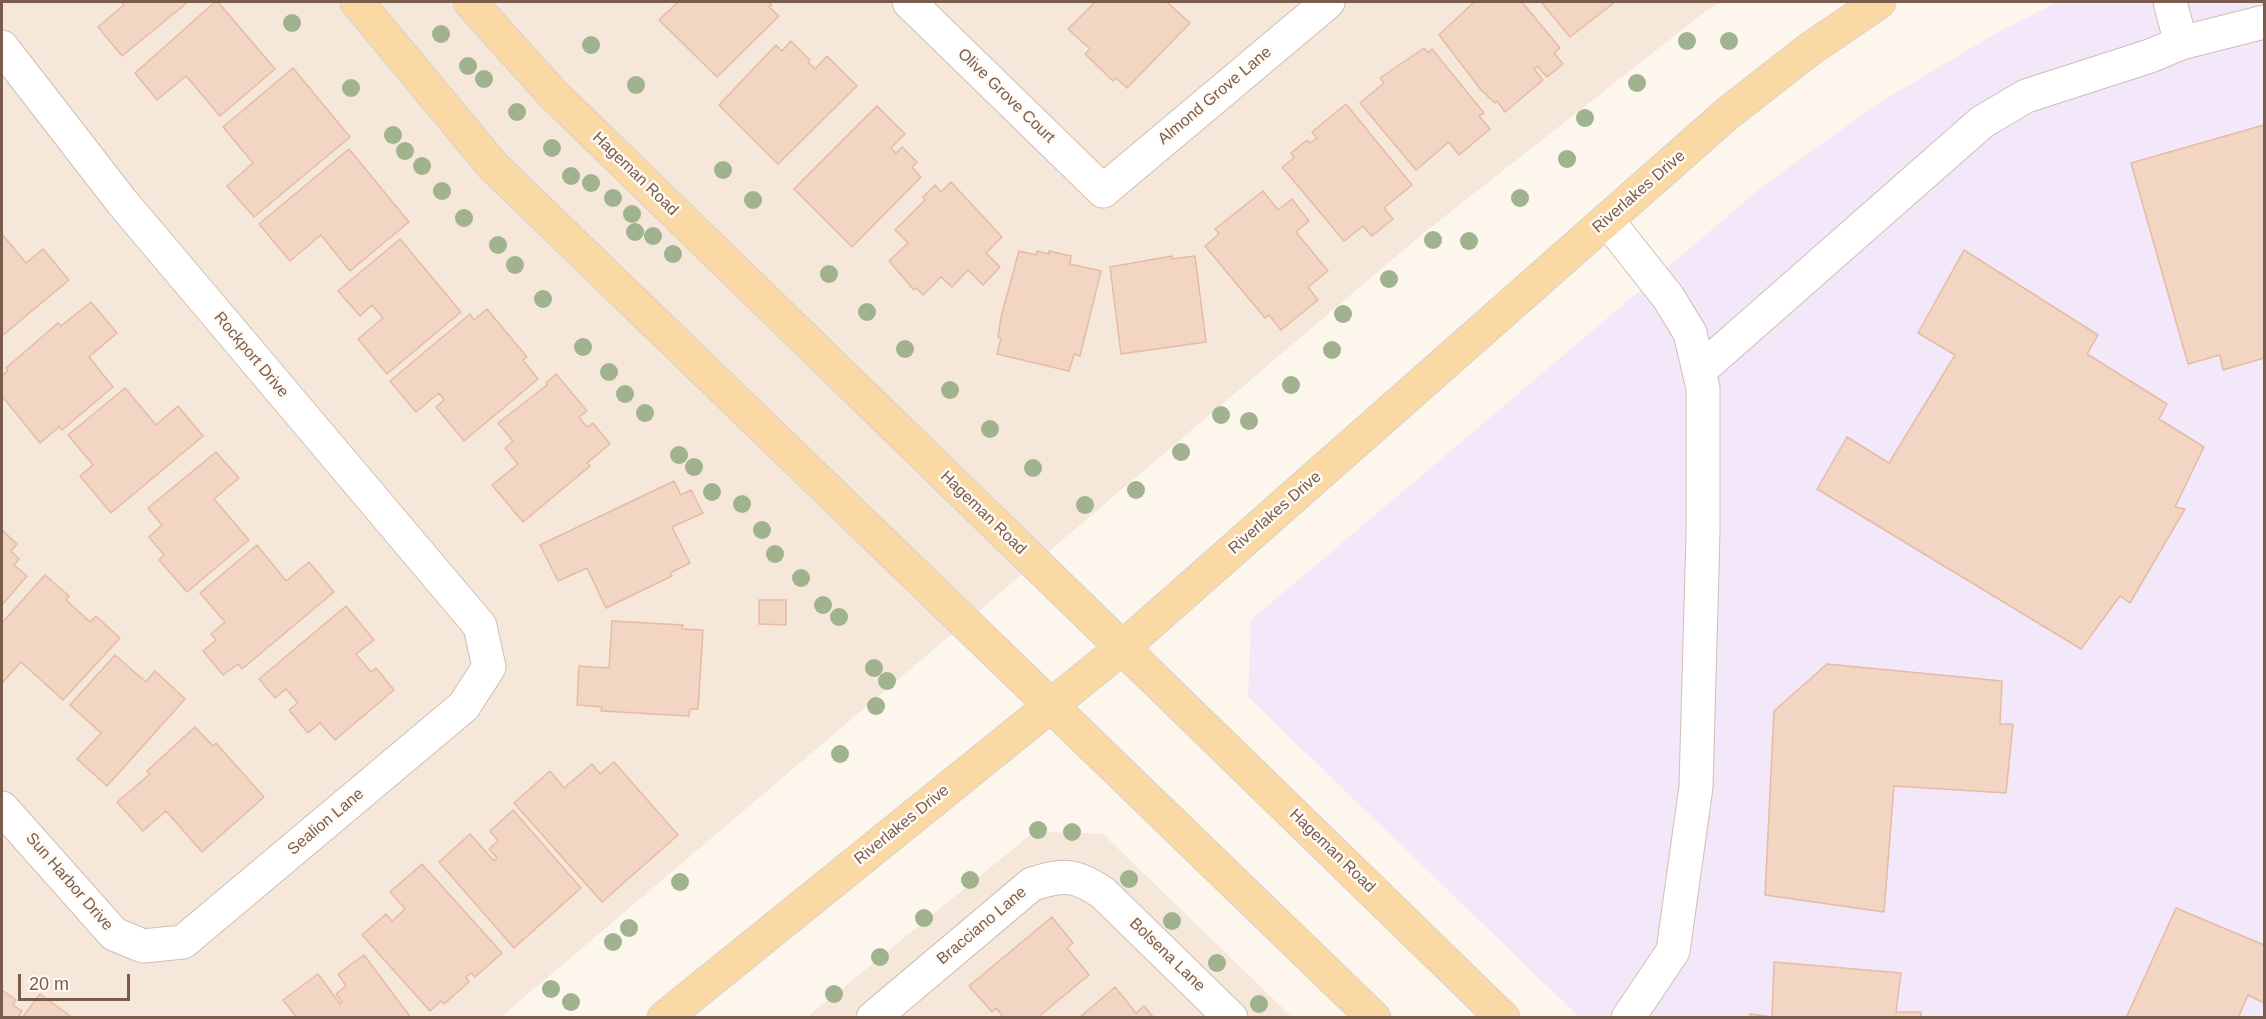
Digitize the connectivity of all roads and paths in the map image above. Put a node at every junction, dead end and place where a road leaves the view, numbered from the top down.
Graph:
1 (357, 2) edge
2 (470, 2) edge
3 (909, 2) edge
4 (1328, 2) edge
5 (1879, 2) edge
6 (2170, 2) edge
7 (2265, 22) edge
8 (2181, 43) junction
9 (2, 47) edge
10 (1103, 191) joint
11 (1606, 220) junction
12 (1699, 371) junction
13 (1122, 648) junction
14 (489, 667) joint
15 (1052, 704) junction
16 (2, 808) edge
17 (1103, 893) joint
18 (143, 946) joint
19 (664, 1017) edge
20 (873, 1017) edge
21 (1231, 1017) edge
22 (1374, 1017) edge
23 (1503, 1017) edge
24 (1628, 1017) edge

1 - 15 main road
2 - 13 main road, Hageman Road
3 - 10 street, Olive Grove Court
4 - 10 street, Almond Grove Lane
5 - 11 main road, Riverlakes Drive
6 - 8 street
7 - 8 street
8 - 12 street
9 - 14 street, Rockport Drive
11 - 12 street
11 - 13 main road, Riverlakes Drive
12 - 24 street
13 - 15 main road, Riverlakes Drive
13 - 23 main road, Hageman Road
14 - 18 street, Sealion Lane
15 - 19 main road, Riverlakes Drive
15 - 22 main road
16 - 18 street, Sun Harbor Drive
17 - 20 street, Bracciano Lane
17 - 21 street, Bolsena Lane

